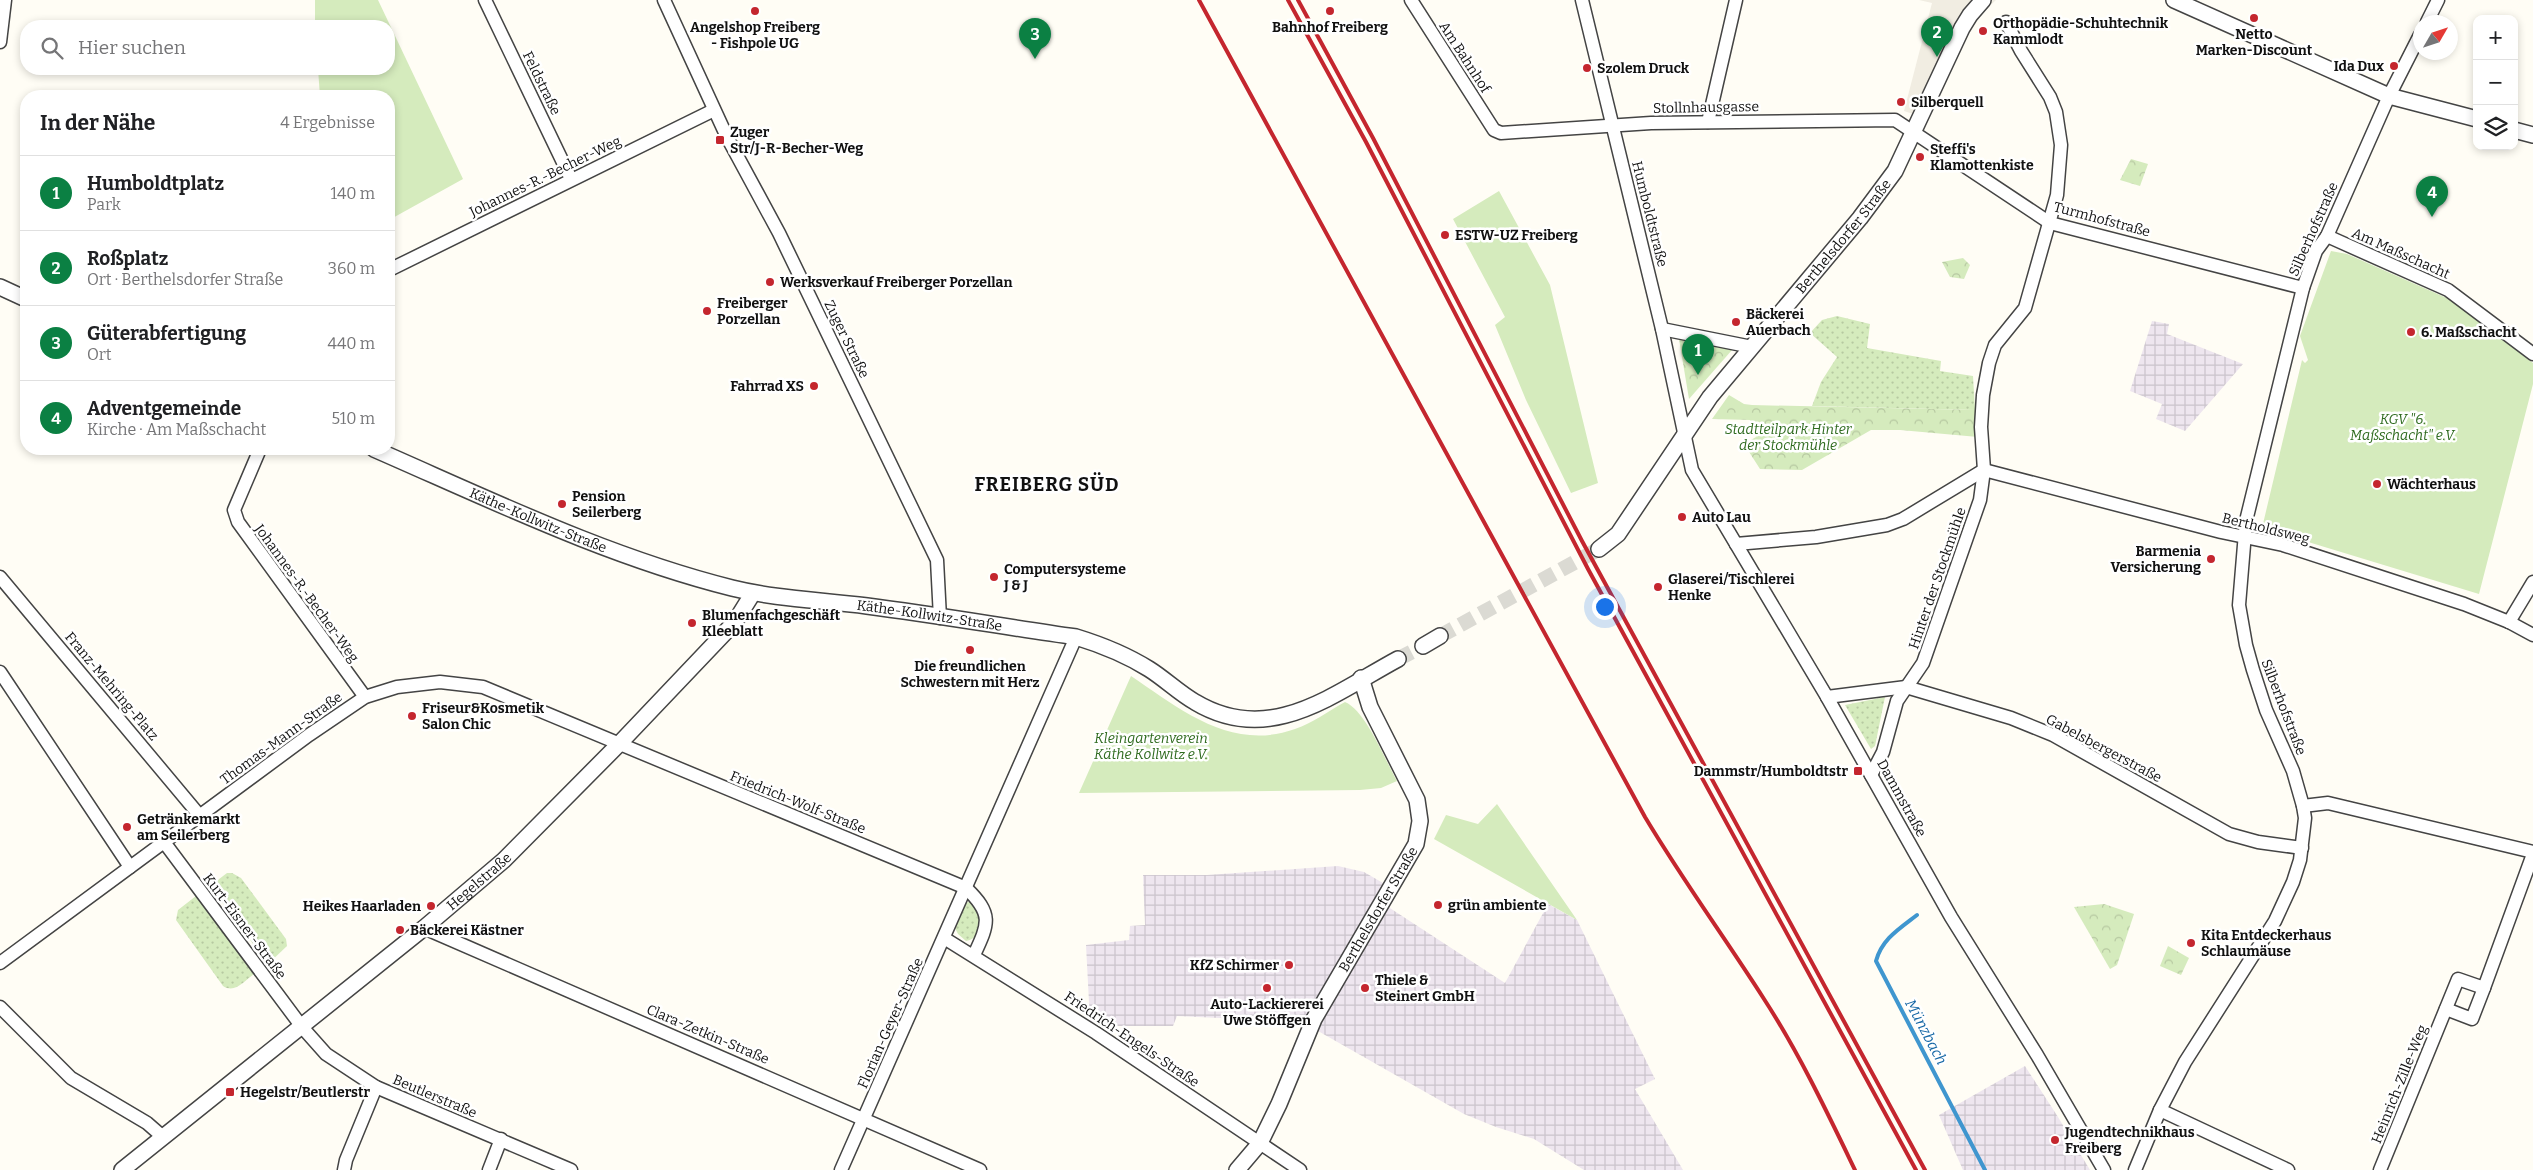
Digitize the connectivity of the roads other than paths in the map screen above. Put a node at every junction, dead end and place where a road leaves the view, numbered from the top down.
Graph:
1 (5, 0) edge
2 (485, 0) edge
3 (664, 0) edge
4 (1411, 0) edge
5 (1582, 0) edge
6 (1736, 0) edge
7 (1984, 0) edge
8 (2174, 0) edge
9 (2438, 0) edge
10 (2430, 15) edge
11 (2006, 22) dead end
12 (0, 42) edge
13 (2413, 49) edge
14 (2389, 96) junction
15 (714, 110) junction
16 (2473, 119) edge
17 (1708, 122) junction
18 (1613, 125) junction
19 (1494, 130) joint
20 (1915, 131) junction
21 (2518, 131) edge
22 (2533, 135) edge
23 (571, 179) junction
24 (2050, 223) junction
25 (2327, 236) junction
26 (395, 267) edge
27 (0, 287) edge
28 (2303, 288) junction
29 (20, 295) edge
30 (1662, 328) junction
31 (1752, 346) junction
32 (2533, 354) edge
33 (1684, 437) junction
34 (257, 455) edge
35 (388, 455) edge
36 (1984, 470) junction
37 (2245, 538) junction
38 (1736, 544) junction
39 (1599, 550) tunnel mouth
40 (0, 577) edge
41 (2533, 582) edge
42 (753, 593) junction
43 (940, 618) junction
44 (2509, 622) junction
45 (2533, 635) edge
46 (1440, 636) tunnel mouth
47 (1076, 637) junction
48 (1422, 646) tunnel mouth
49 (1398, 659) tunnel mouth
50 (0, 672) edge
51 (1361, 678) junction
52 (1906, 687) junction
53 (365, 697) junction
54 (1828, 697) junction
55 (619, 744) junction
56 (1871, 774) junction
57 (2303, 806) junction
58 (200, 816) junction
59 (164, 842) junction
60 (2302, 848) junction
61 (2533, 853) edge
62 (130, 867) junction
63 (966, 888) junction
64 (424, 928) junction
65 (944, 938) junction
66 (974, 954) junction
67 (0, 964) edge
68 (2484, 988) junction
69 (0, 1007) edge
70 (2446, 1009) junction
71 (302, 1027) junction
72 (376, 1087) junction
73 (2160, 1110) junction
74 (864, 1118) junction
75 (163, 1137) junction
76 (501, 1140) junction
77 (1260, 1143) junction
78 (122, 1170) edge
79 (344, 1170) edge
80 (489, 1170) edge
81 (571, 1170) edge
82 (841, 1170) edge
83 (980, 1170) edge
84 (1236, 1170) edge
85 (1300, 1170) edge
86 (2104, 1170) edge
87 (2135, 1170) edge
88 (2288, 1170) edge
89 (2380, 1170) edge

1 - 12 street
2 - 23 street, Feldstraße
3 - 15 street, Zuger Straße
4 - 19 street, Am Bahnhof
5 - 18 street, Humboldtstraße
6 - 17 street
7 - 20 street, Berthelsdorfer Straße
8 - 14 street
9 - 10 street
11 - 24 street, Hinter der Stockmühle
13 - 14 street, Silberhofstraße
14 - 16 street
14 - 25 street, Silberhofstraße
15 - 23 street, Johannes-R.-Becher-Weg
15 - 43 street, Zuger Straße
17 - 18 street, Stollnhausgasse
17 - 20 street, Stollnhausgasse
18 - 19 street, Stollnhausgasse
18 - 30 street, Humboldtstraße
20 - 24 street, Turmhofstraße
20 - 31 street, Berthelsdorfer Straße
21 - 22 street
23 - 26 street, Johannes-R.-Becher-Weg
24 - 28 street, Turmhofstraße
24 - 36 street, Hinter der Stockmühle
25 - 28 street, Silberhofstraße
25 - 32 street, Am Maßschacht
27 - 29 street
28 - 37 street, Silberhofstraße
30 - 31 street
30 - 33 street, Humboldtstraße
31 - 33 street, Berthelsdorfer Straße
33 - 38 street, Dammstraße
33 - 39 street, Berthelsdorfer Straße
34 - 53 street, Johannes-R.-Becher-Weg
35 - 42 street, Käthe-Kollwitz-Straße
36 - 37 street, Bertholdsweg
36 - 38 street, Hinter der Stockmühle
36 - 52 street, Hinter der Stockmühle
37 - 44 street, Bertholdsweg
37 - 57 street, Silberhofstraße
38 - 54 street, Dammstraße
40 - 58 street, Franz-Mehring-Platz
41 - 44 street
42 - 43 street, Käthe-Kollwitz-Straße
42 - 55 street, Hegelstraße
43 - 47 street, Käthe-Kollwitz-Straße
44 - 45 street, Bertholdsweg
46 - 48 street
47 - 51 street, Käthe-Kollwitz-Straße
47 - 63 street, Florian-Geyer-Straße
49 - 51 street
50 - 62 street
51 - 77 street, Berthelsdorfer Straße
52 - 54 street, Gabelsbergerstraße
52 - 56 street, Hinter der Stockmühle
52 - 60 street, Gabelsbergerstraße
53 - 55 street, Thomas-Mann-Straße
53 - 58 street, Thomas-Mann-Straße
54 - 56 street, Dammstraße
55 - 63 street, Friedrich-Wolf-Straße
55 - 64 street, Hegelstraße
56 - 86 street, Dammstraße
57 - 60 street, Silberhofstraße
57 - 61 street
58 - 59 street, Thomas-Mann-Straße
59 - 62 street, Thomas-Mann-Straße
59 - 71 street, Kurt-Eisner-Straße
60 - 73 street, Silberhofstraße
61 - 68 street
62 - 67 street, Thomas-Mann-Straße
63 - 65 street, Florian-Geyer-Straße
63 - 66 street
64 - 71 street, Hegelstraße
64 - 74 street, Clara-Zetkin-Straße
65 - 66 street, Friedrich-Engels-Straße
65 - 74 street, Florian-Geyer-Straße
66 - 77 street, Friedrich-Engels-Straße
68 - 70 street, Heinrich-Zille-Weg
68 - 70 street
69 - 75 street
70 - 89 street, Heinrich-Zille-Weg
71 - 72 street, Beutlerstraße
71 - 75 street, Hegelstraße
72 - 76 street, Beutlerstraße
72 - 79 street
73 - 87 street, Silberhofstraße
73 - 88 street
74 - 82 street, Florian-Geyer-Straße
74 - 83 street, Clara-Zetkin-Straße
75 - 78 street, Hegelstraße
76 - 80 street
76 - 81 street, Beutlerstraße
77 - 84 street, Berthelsdorfer Straße
77 - 85 street, Friedrich-Engels-Straße

